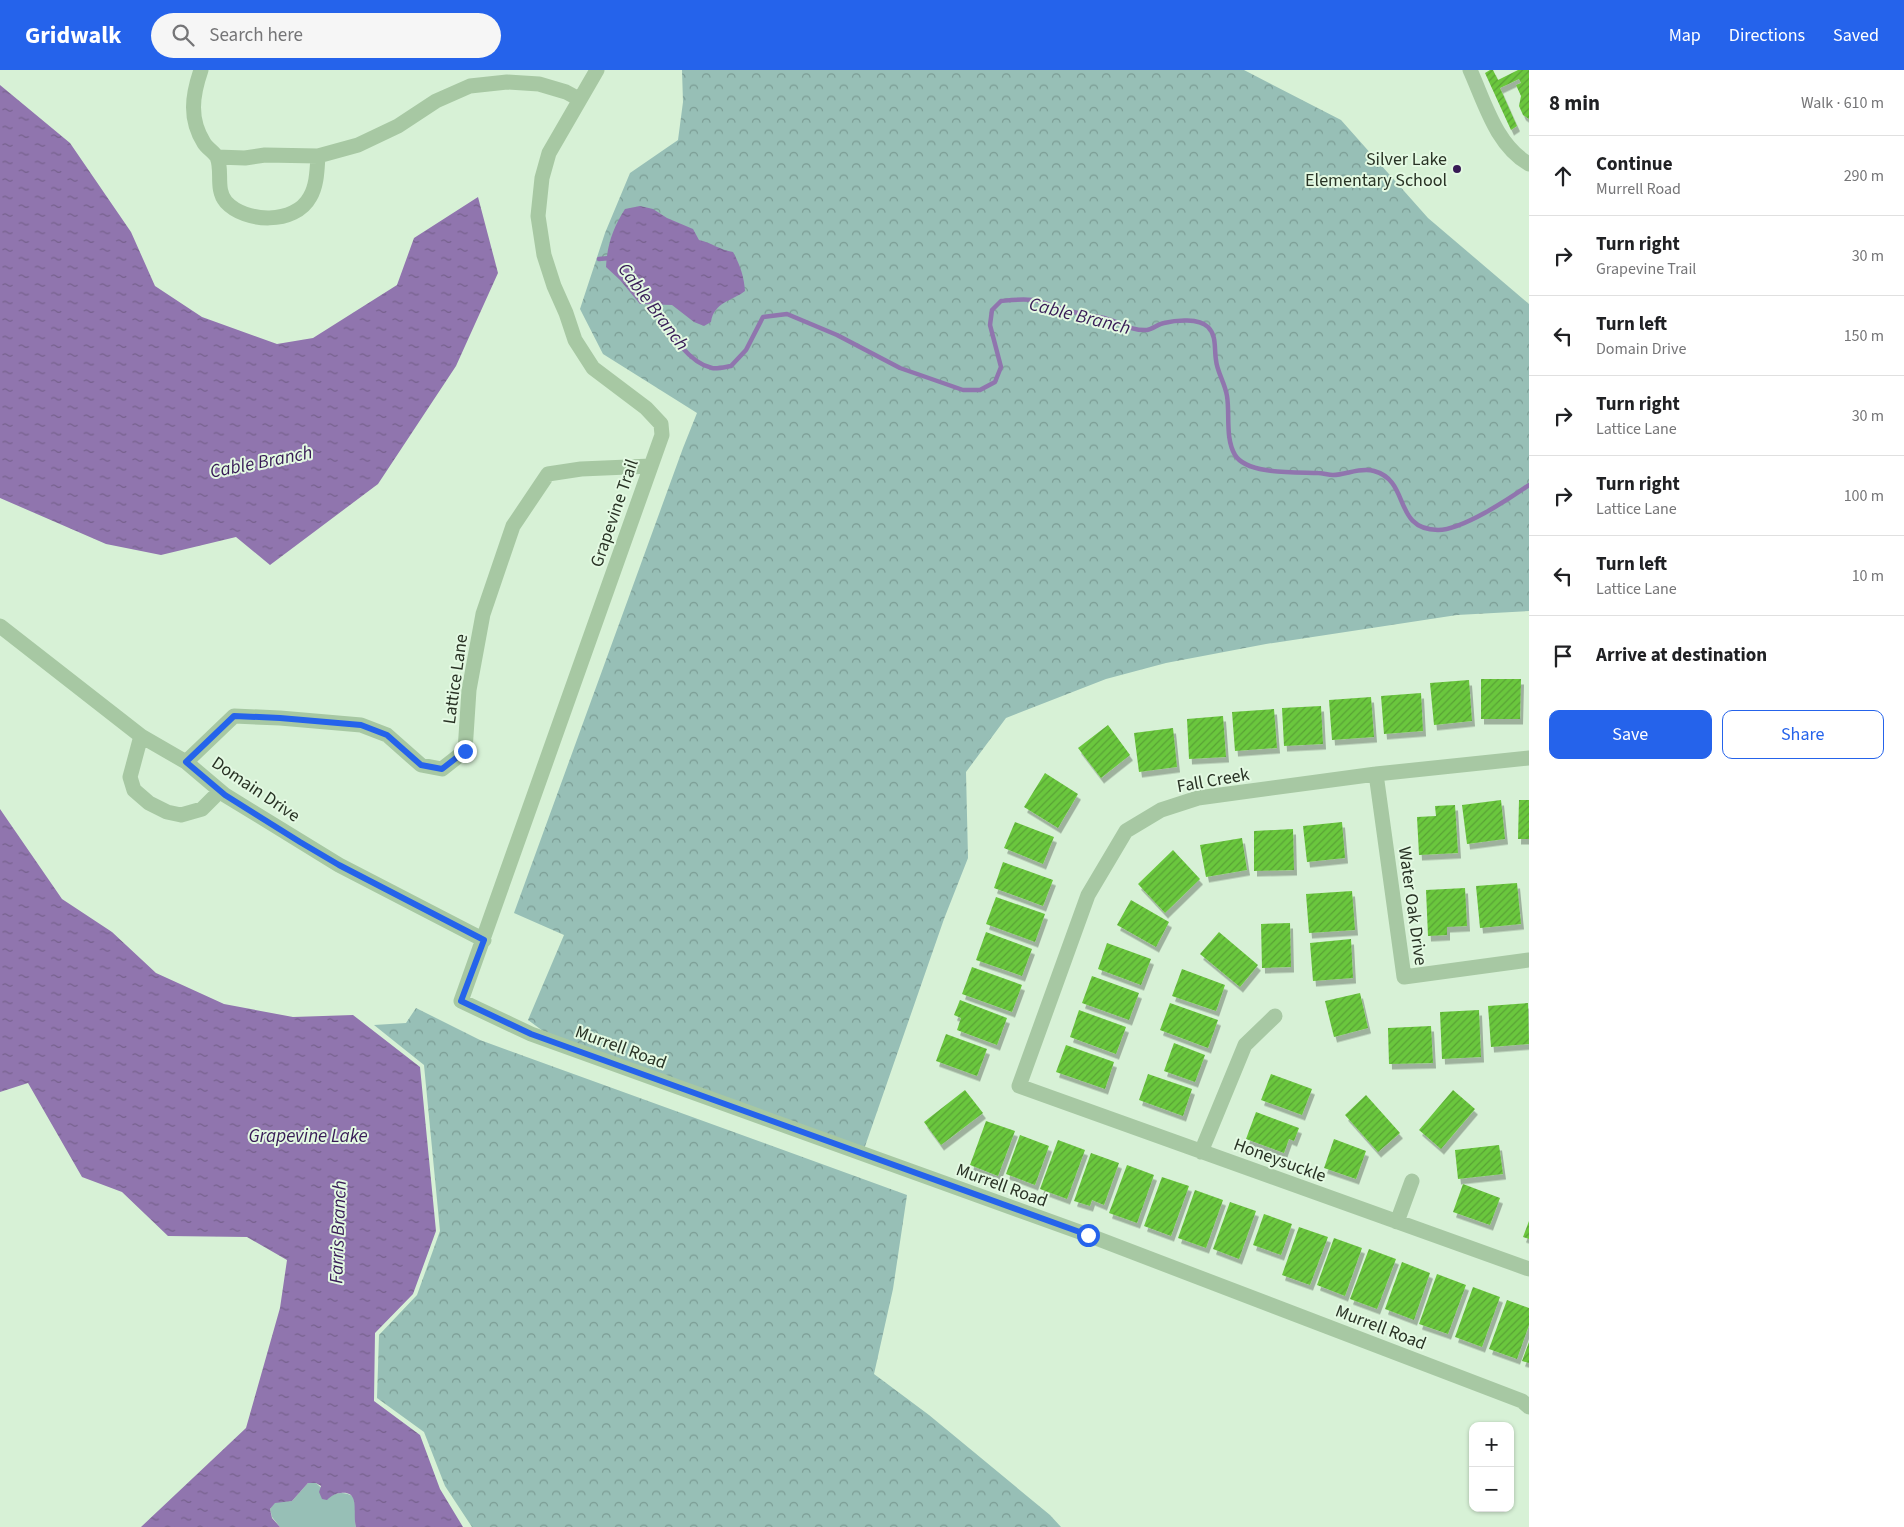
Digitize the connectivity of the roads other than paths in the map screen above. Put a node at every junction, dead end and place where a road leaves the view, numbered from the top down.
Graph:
1 (201, 70) edge
2 (597, 70) edge
3 (1470, 70) edge
4 (579, 99) junction
5 (318, 156) junction
6 (217, 157) junction
7 (1529, 164) edge
8 (651, 466) junction
9 (0, 626) edge
10 (141, 736) junction
11 (1529, 758) edge
12 (186, 762) junction
13 (1376, 774) junction
14 (220, 791) junction
15 (484, 940) junction
16 (1529, 960) edge
17 (461, 1001) joint
18 (1275, 1016) dead end
19 (1019, 1086) joint
20 (1201, 1152) junction
21 (1412, 1181) dead end
22 (1397, 1222) junction
23 (1529, 1269) edge
24 (1529, 1407) edge

1 - 6 street
2 - 4 street, Grapevine Trail
3 - 7 street
4 - 5 street
4 - 8 street, Grapevine Trail
5 - 6 street
5 - 6 street
8 - 12 street, Lattice Lane
8 - 15 street, Grapevine Trail
9 - 10 street, Domain Drive
10 - 12 street, Domain Drive
10 - 14 street
11 - 13 street, Fall Creek
12 - 14 street, Domain Drive
13 - 16 street, Water Oak Drive
13 - 19 street, Fall Creek
14 - 15 street, Domain Drive
15 - 17 street, Grapevine Trail
17 - 24 street, Murrell Road
18 - 20 street
19 - 20 street, Honeysuckle
20 - 22 street, Honeysuckle
21 - 22 street
22 - 23 street, Honeysuckle

